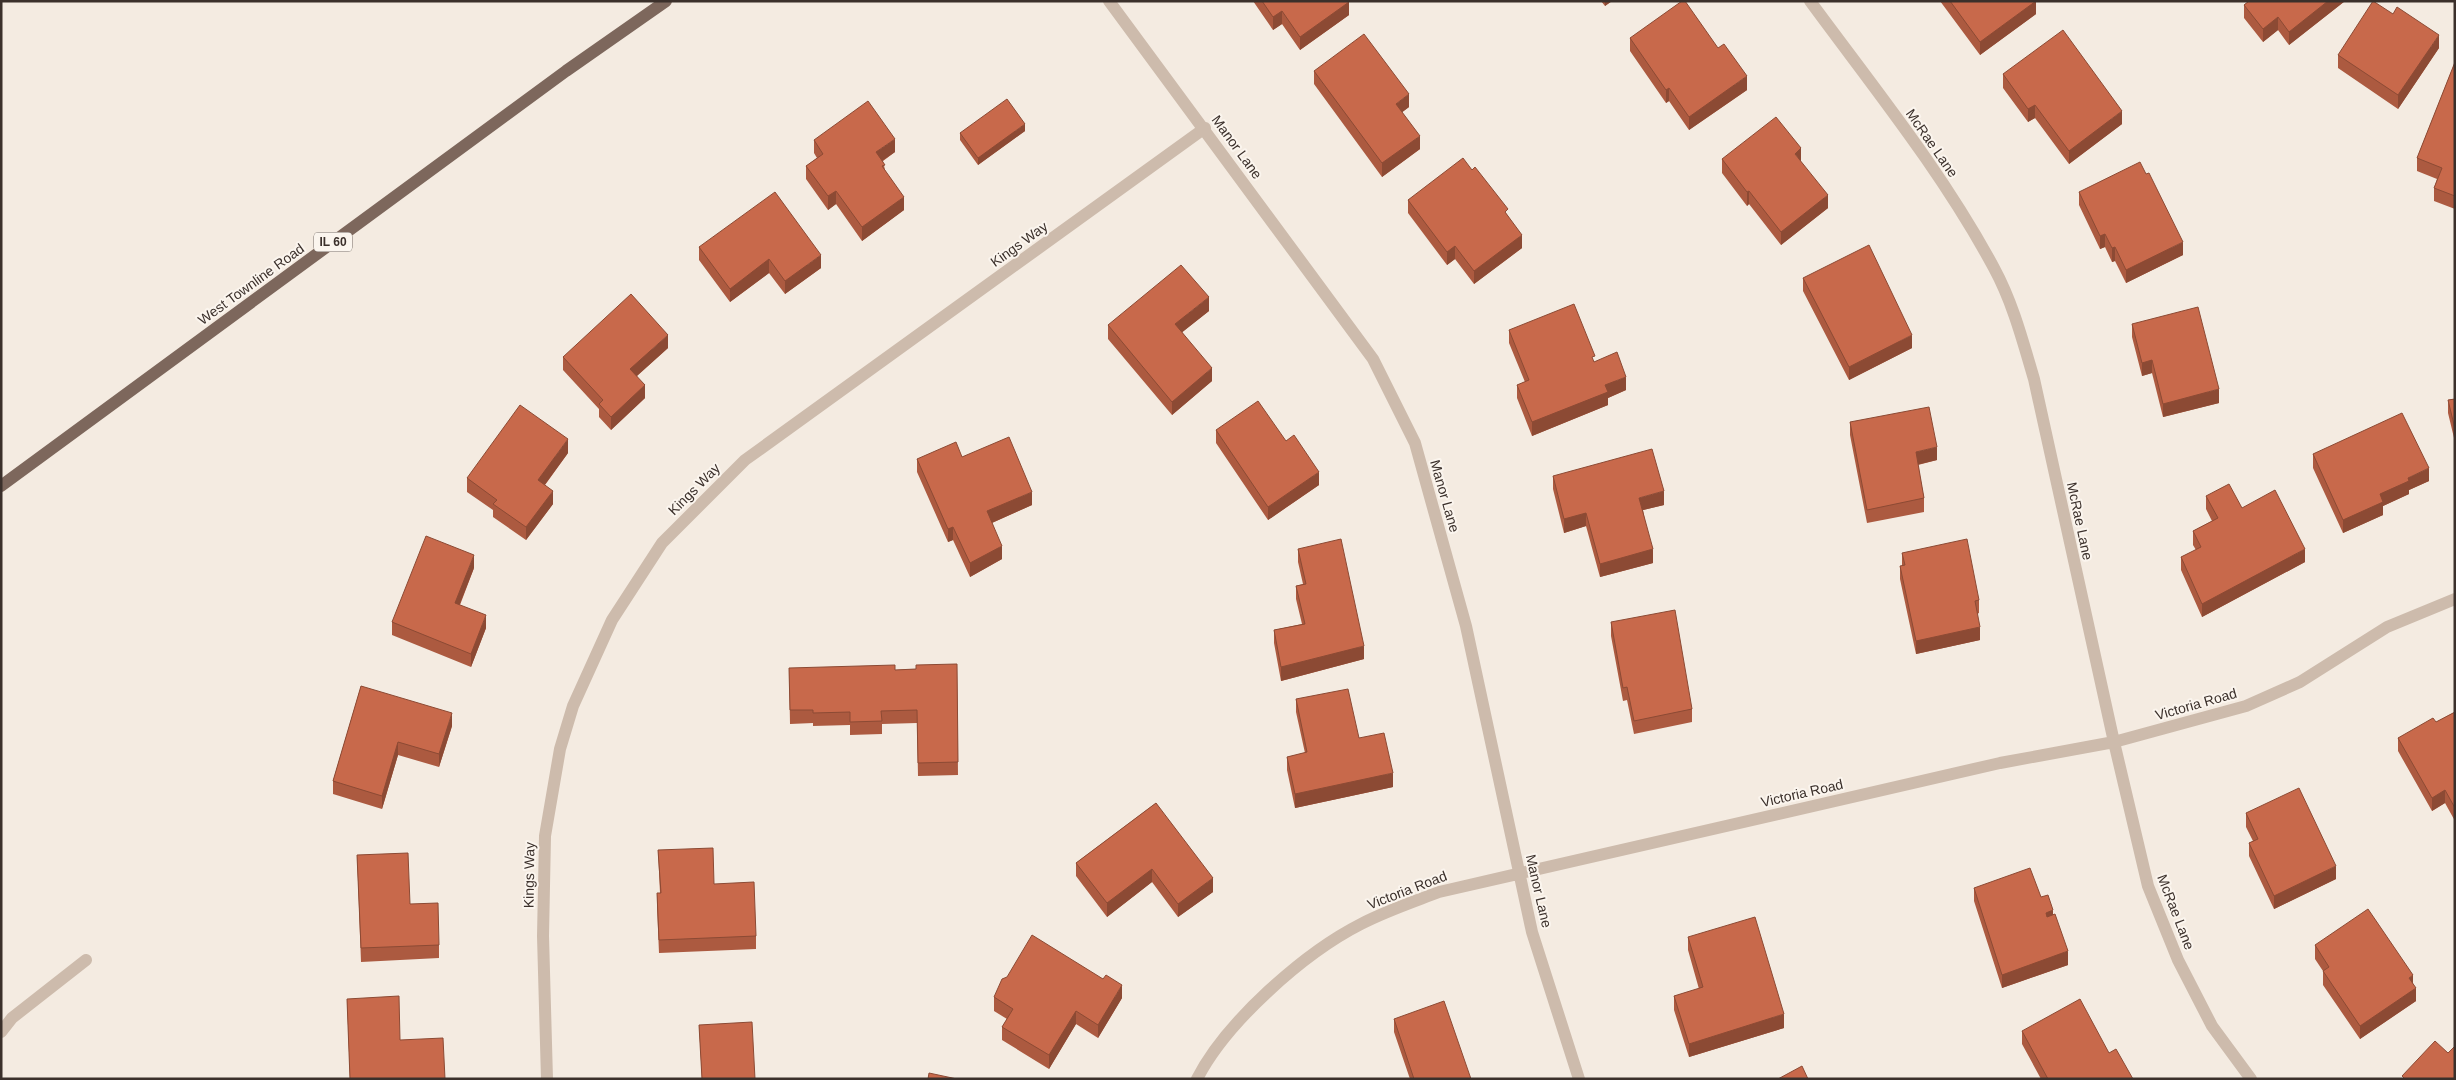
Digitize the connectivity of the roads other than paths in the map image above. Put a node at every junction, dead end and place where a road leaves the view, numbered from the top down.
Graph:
1 (666, 1) edge
2 (1109, 1) edge
3 (1810, 1) edge
4 (1204, 128) junction
5 (1, 486) edge
6 (2455, 599) edge
7 (2114, 742) junction
8 (1519, 873) junction
9 (86, 960) dead end
10 (1, 1032) edge
11 (547, 1079) edge
12 (1197, 1079) edge
13 (1579, 1079) edge
14 (2251, 1079) edge

1 - 5 main road, West Townline Road / IL 60
2 - 4 street, Manor Lane
3 - 7 street, McRae Lane
4 - 8 street, Manor Lane
4 - 11 street, Kings Way
6 - 7 street, Victoria Road
7 - 8 street, Victoria Road
7 - 14 street, McRae Lane
8 - 12 street, Victoria Road
8 - 13 street, Manor Lane
9 - 10 street

